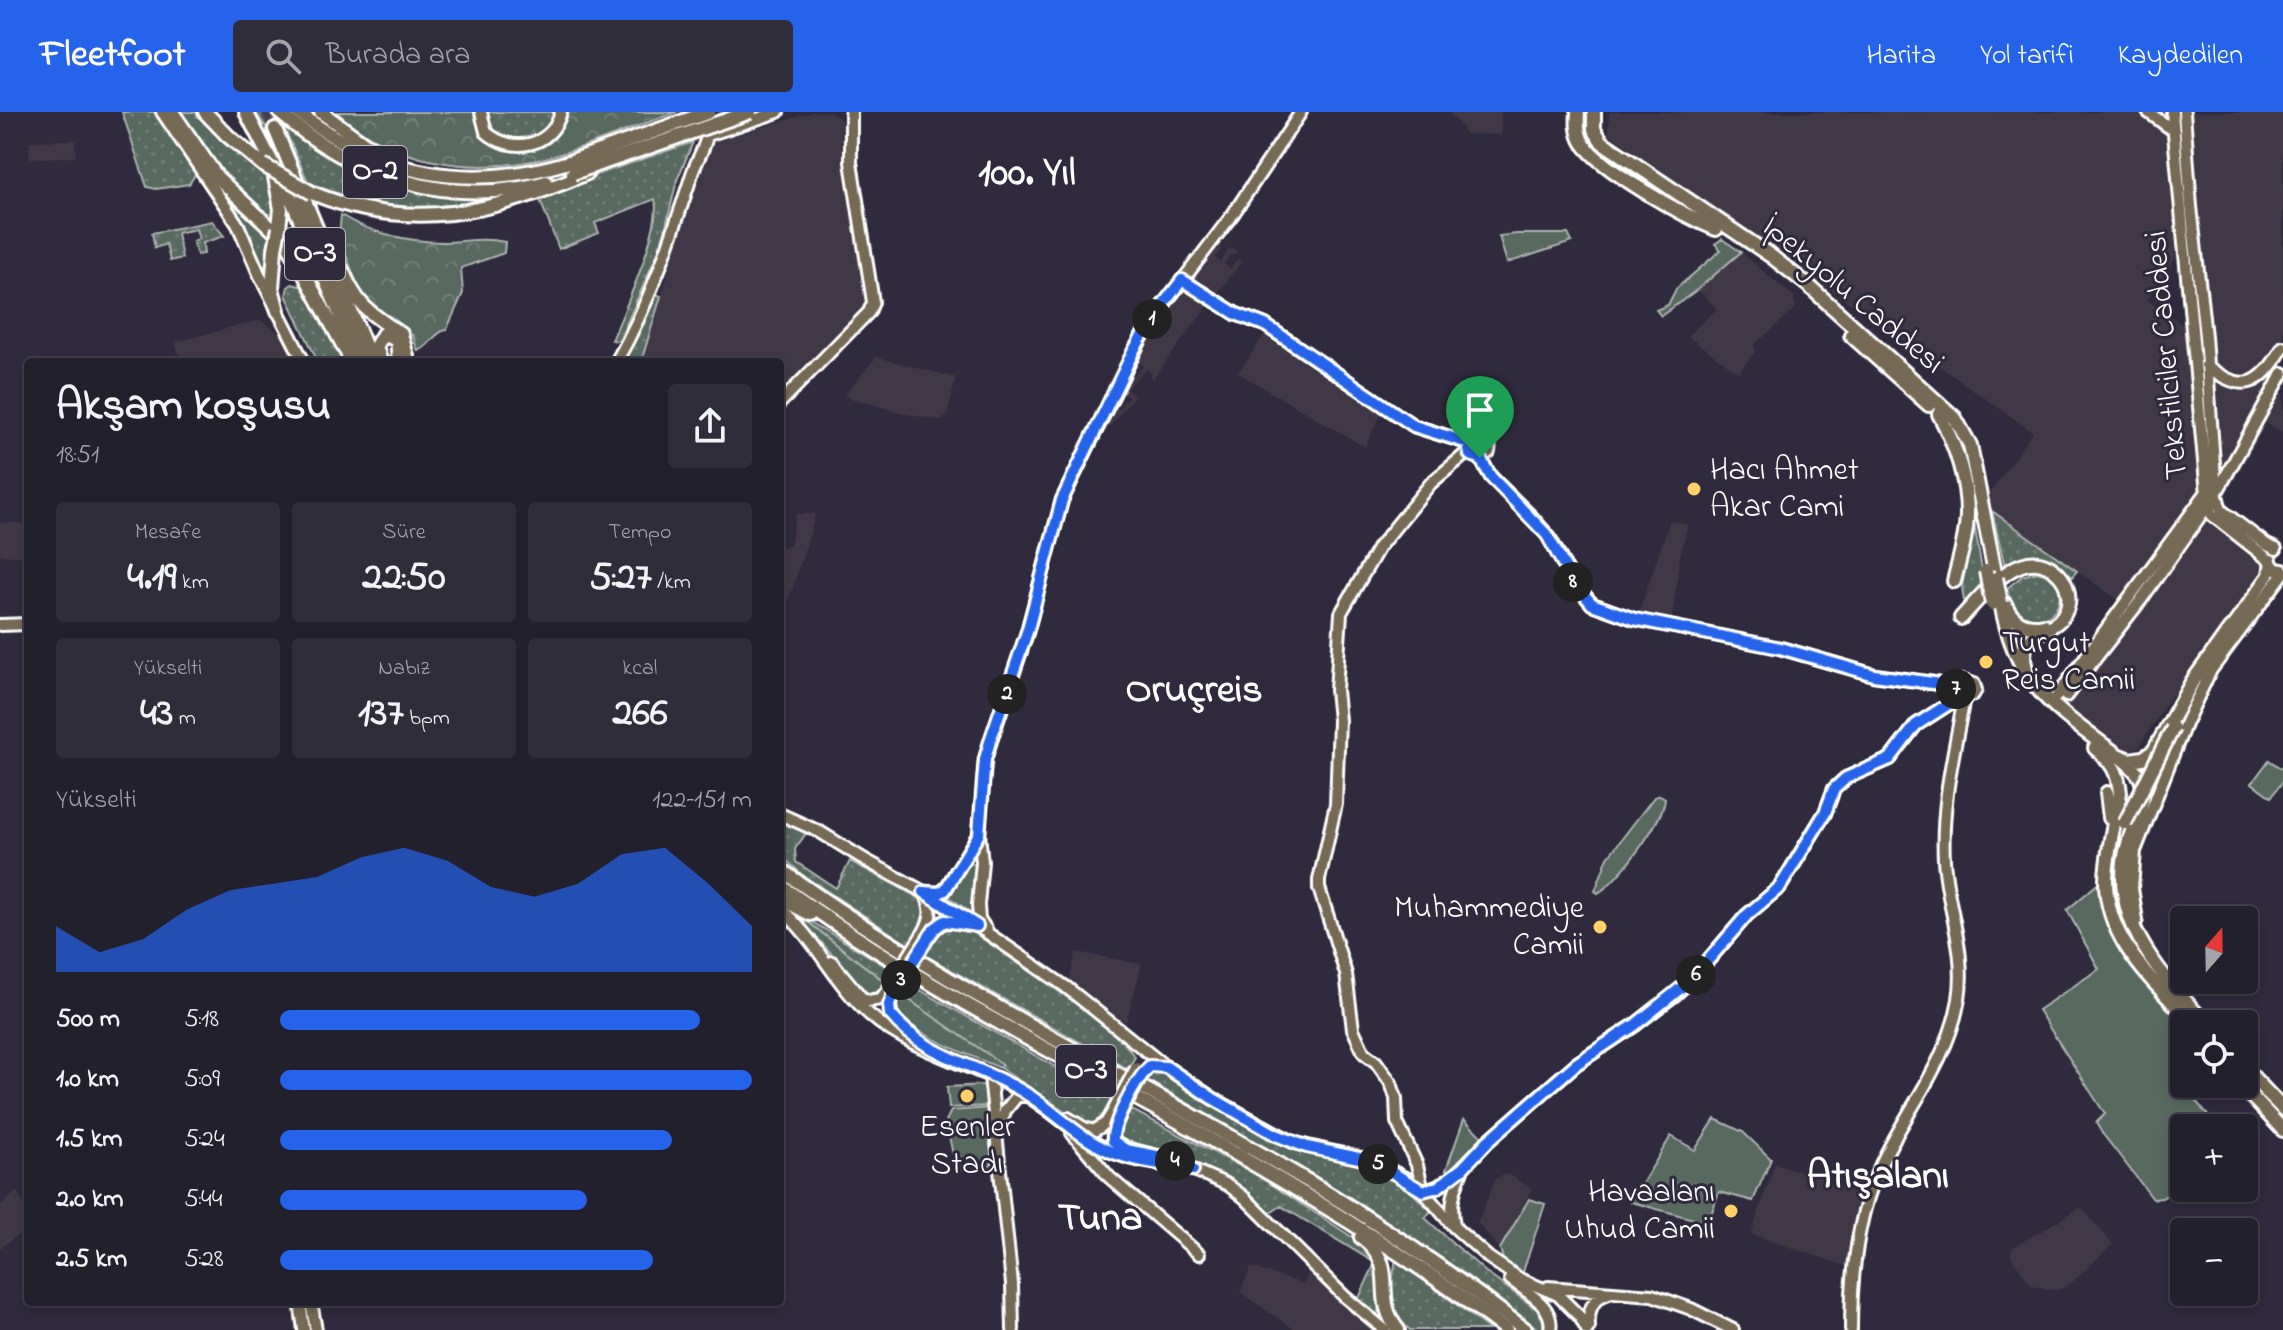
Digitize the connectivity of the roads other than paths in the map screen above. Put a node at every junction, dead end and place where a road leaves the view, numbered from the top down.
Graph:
1 (162, 112) edge
2 (172, 112) edge
3 (205, 112) edge
4 (246, 112) edge
5 (279, 112) tunnel mouth
6 (298, 112) edge
7 (321, 112) edge
8 (481, 112) edge
9 (561, 112) edge
10 (709, 112) edge
11 (750, 112) edge
12 (778, 112) edge
13 (851, 112) edge
14 (1301, 112) edge
15 (1578, 112) edge
16 (2172, 112) edge
17 (2184, 112) edge
18 (2155, 115) edge
19 (1591, 117) edge
20 (275, 129) tunnel mouth
21 (2174, 131) junction
22 (708, 135) junction
23 (266, 147) junction
24 (572, 171) junction
25 (447, 176) junction
26 (309, 197) junction
27 (1716, 229) junction
28 (1182, 280) junction
29 (278, 311) junction
30 (2283, 347) edge
31 (302, 358) edge
32 (350, 358) edge
33 (358, 358) edge
34 (370, 358) edge
35 (380, 358) edge
36 (404, 358) edge
37 (405, 358) edge
38 (618, 358) edge
39 (2206, 365) junction
40 (2283, 373) edge
41 (784, 399) edge
42 (1939, 414) junction
43 (1468, 448) junction
44 (1480, 458) junction
45 (2213, 497) junction
46 (2280, 548) edge
47 (2272, 564) junction
48 (2283, 572) edge
49 (1991, 575) junction
50 (1954, 581) dead end
51 (1999, 603) junction
52 (0, 619) edge
53 (24, 621) edge
54 (24, 622) edge
55 (0, 625) edge
56 (2230, 629) junction
57 (2029, 679) junction
58 (1961, 695) junction
59 (2060, 699) dead end
60 (1938, 712) junction
61 (1960, 721) junction
62 (2118, 756) junction
63 (2107, 793) dead end
64 (784, 816) edge
65 (979, 834) junction
66 (2109, 848) junction
67 (964, 857) junction
68 (982, 862) junction
69 (784, 866) edge
70 (784, 872) edge
71 (805, 887) junction
72 (784, 888) edge
73 (924, 892) junction
74 (784, 900) edge
75 (784, 912) edge
76 (977, 926) junction
77 (925, 936) junction
78 (991, 936) junction
79 (859, 939) junction
80 (811, 941) junction
81 (2160, 969) junction
82 (2145, 971) junction
83 (893, 986) junction
84 (2180, 1010) edge
85 (2194, 1010) edge
86 (1121, 1031) junction
87 (932, 1050) junction
88 (1166, 1067) junction
89 (1140, 1071) junction
90 (2258, 1074) edge
91 (990, 1076) junction
92 (2258, 1083) edge
93 (1032, 1097) junction
94 (2258, 1097) edge
95 (2256, 1098) edge
96 (2283, 1099) edge
97 (2283, 1109) edge
98 (1114, 1117) junction
99 (2283, 1120) edge
100 (2283, 1130) edge
101 (998, 1137) junction
102 (1102, 1148) junction
103 (1094, 1161) junction
104 (1463, 1168) junction
105 (1193, 1170) junction
106 (1419, 1173) junction
107 (1409, 1180) junction
108 (1438, 1187) junction
109 (1423, 1191) junction
110 (1315, 1201) junction
111 (1454, 1227) junction
112 (1199, 1254) dead end
113 (1489, 1258) junction
114 (1534, 1285) junction
115 (1619, 1291) junction
116 (301, 1306) edge
117 (312, 1306) edge
118 (304, 1330) edge
119 (316, 1330) edge
120 (1013, 1330) edge
121 (1385, 1330) edge
122 (1398, 1330) edge
123 (1506, 1330) edge
124 (1526, 1330) edge
125 (1550, 1330) edge
126 (1588, 1330) edge
127 (1733, 1330) edge
128 (1851, 1330) edge

1 - 29 main road
2 - 32 highway
3 - 26 highway, bridge
4 - 23 highway, O-3
5 - 24 highway, O-2
6 - 25 highway, O-2
7 - 25 highway
8 - 9 main road
10 - 22 main road
10 - 24 highway, O-2, bridge
11 - 24 highway, O-2, bridge
12 - 22 main road
13 - 41 main road
14 - 28 main road
15 - 27 highway
16 - 18 main road
16 - 21 main road, Tekstilciler Caddesi
17 - 39 main road, Tekstilciler Caddesi
18 - 21 main road
19 - 27 highway, İpekyolu Caddesi
19 - 49 highway, İpekyolu Caddesi
20 - 26 highway, O-3
21 - 45 main road, Tekstilciler Caddesi
22 - 38 main road
23 - 29 highway, bridge
23 - 33 highway, O-3
24 - 25 highway, O-2
24 - 26 highway
26 - 34 highway, O-3
26 - 37 highway
27 - 42 highway, İpekyolu Caddesi
28 - 43 main road
28 - 65 main road
29 - 31 main road
30 - 39 main road
35 - 36 highway
39 - 45 main road, Tekstilciler Caddesi
40 - 45 main road
42 - 49 highway, İpekyolu Caddesi
42 - 50 highway
43 - 44 main road
43 - 44 main road
43 - 106 main road
44 - 58 main road
45 - 46 main road, Tekstilciler Caddesi
45 - 47 main road, Tekstilciler Caddesi
45 - 59 main road
46 - 47 main road
47 - 48 main road, Tekstilciler Caddesi
47 - 56 main road
48 - 81 main road
49 - 51 highway, bridge
51 - 57 highway
51 - 57 highway
51 - 66 highway
52 - 53 main road
54 - 55 main road
56 - 62 highway
56 - 82 highway, bridge
57 - 62 highway
58 - 60 main road
58 - 61 main road
60 - 61 main road
60 - 104 main road
61 - 128 main road
62 - 81 highway
63 - 66 highway
64 - 73 main road
65 - 67 main road
65 - 68 main road
66 - 82 highway
67 - 68 main road
67 - 73 main road
68 - 78 main road
69 - 71 highway
70 - 71 highway, O-3
71 - 124 highway, O-3
72 - 79 highway, O-3
73 - 76 main road
73 - 77 main road
74 - 79 highway
75 - 80 main road
76 - 77 main road
76 - 78 main road
77 - 83 main road, bridge
78 - 86 main road
79 - 110 highway, O-3
80 - 83 main road
80 - 87 main road
81 - 85 highway
82 - 84 highway
83 - 87 main road
86 - 88 main road
86 - 89 main road
87 - 91 main road
88 - 89 main road
88 - 107 main road
89 - 98 main road, bridge
90 - 96 highway
91 - 93 main road
91 - 101 main road
92 - 97 highway
93 - 98 main road
93 - 101 main road
93 - 102 main road
93 - 103 main road
94 - 99 highway
95 - 100 highway
98 - 105 main road
101 - 120 main road
102 - 103 main road
102 - 105 main road
103 - 112 main road
104 - 108 main road
104 - 111 main road
105 - 121 main road
106 - 107 main road
106 - 109 main road
107 - 109 main road
108 - 109 main road
108 - 111 main road
109 - 111 main road
110 - 122 highway
110 - 123 highway, O-3
111 - 113 main road
113 - 114 main road
113 - 125 main road
114 - 115 main road
114 - 126 main road
115 - 126 main road
115 - 127 main road
116 - 118 main road
117 - 119 main road

